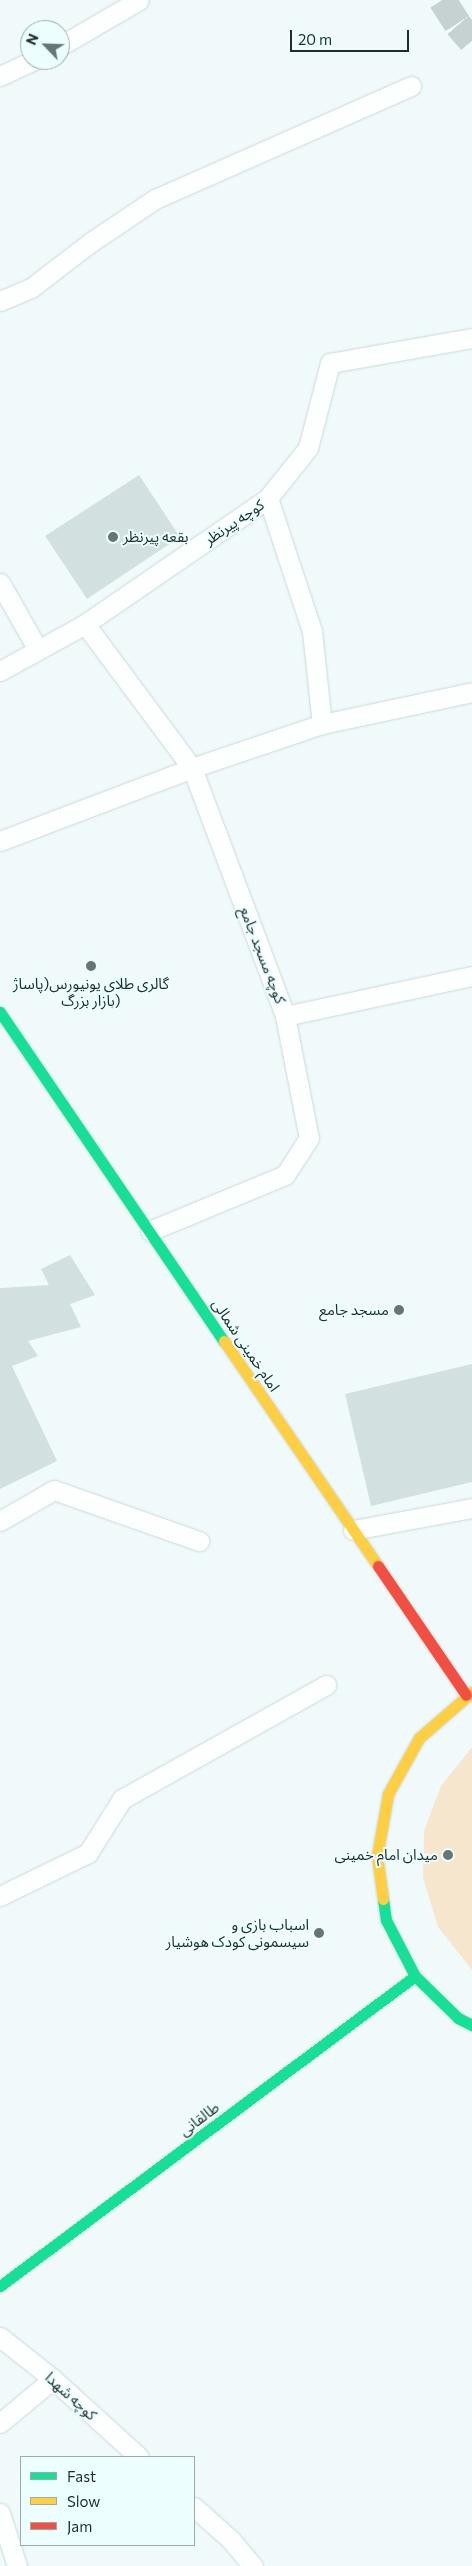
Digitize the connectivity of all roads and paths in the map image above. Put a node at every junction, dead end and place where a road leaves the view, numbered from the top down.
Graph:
1 (139, 0) edge
2 (70, 40) edge
3 (20, 67) edge
4 (0, 76) edge
5 (410, 86) dead end
6 (0, 301) edge
7 (472, 338) edge
8 (268, 498) junction
9 (0, 583) edge
10 (85, 624) junction
11 (38, 650) junction
12 (0, 671) edge
13 (472, 692) edge
14 (322, 724) junction
15 (192, 768) junction
16 (0, 840) edge
17 (472, 976) edge
18 (0, 1012) edge
19 (285, 1016) junction
20 (150, 1231) junction
21 (472, 1508) edge
22 (0, 1521) edge
23 (353, 1530) junction
24 (199, 1541) dead end
25 (326, 1685) dead end
26 (469, 1694) edge
27 (0, 1896) edge
28 (415, 1976) junction
29 (472, 2025) edge
30 (0, 2286) edge
31 (0, 2337) edge
32 (53, 2379) junction
33 (0, 2423) edge
34 (138, 2456) edge
35 (195, 2508) edge
36 (0, 2514) edge
37 (17, 2566) edge
38 (252, 2566) edge

1 - 2 lane
3 - 4 lane
5 - 6 lane
7 - 8 lane, کوچه پیرنظر
8 - 10 lane, کوچه پیرنظر
8 - 14 lane
9 - 11 lane
10 - 11 lane, کوچه پیرنظر
10 - 15 lane, کوچه مسجد جامع
11 - 12 lane, کوچه پیرنظر
13 - 14 lane
14 - 15 lane
15 - 16 lane
15 - 19 lane, کوچه مسجد جامع
17 - 19 lane
18 - 20 main road, امام خمینی شمالی
19 - 20 lane, کوچه مسجد جامع
20 - 23 main road, امام خمینی شمالی
21 - 23 lane
22 - 24 lane
23 - 26 main road, امام خمینی شمالی
25 - 27 lane
26 - 28 main road
28 - 29 main road
28 - 30 main road, طالقانی
31 - 32 lane, کوچه شهدا
32 - 33 lane
32 - 34 lane, کوچه شهدا
35 - 38 lane
36 - 37 lane

